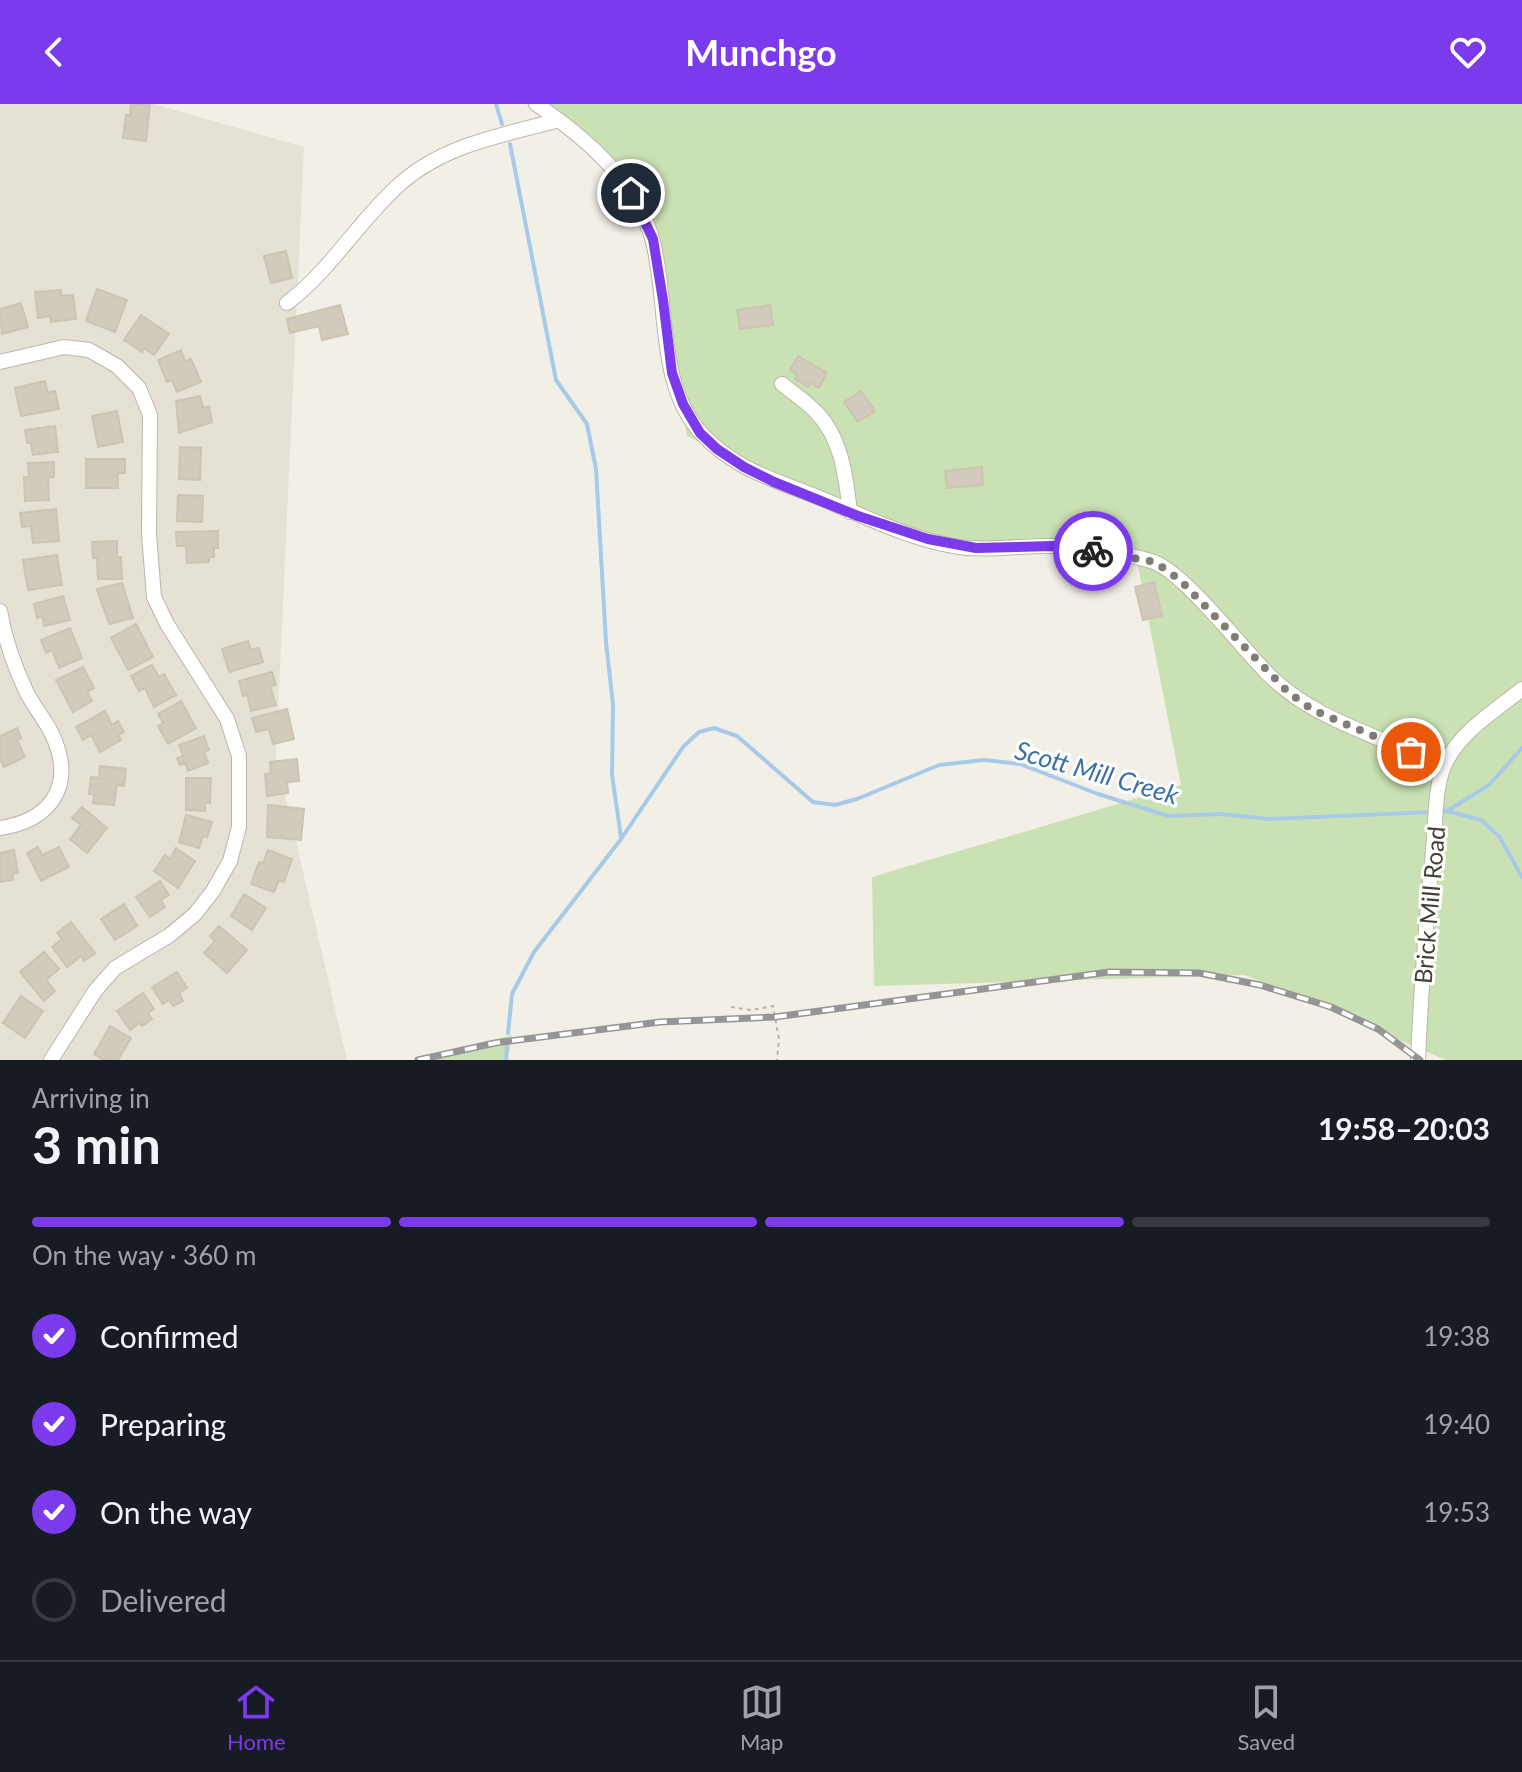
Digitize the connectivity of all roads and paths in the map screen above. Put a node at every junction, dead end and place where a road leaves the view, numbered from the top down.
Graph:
1 (536, 104) edge
2 (559, 120) junction
3 (287, 303) dead end
4 (0, 362) edge
5 (782, 384) dead end
6 (850, 512) junction
7 (0, 611) edge
8 (1522, 689) edge
9 (1444, 764) junction
10 (0, 828) edge
11 (731, 1007) dead end
12 (51, 1060) edge
13 (777, 1060) edge
14 (1418, 1060) edge

1 - 2 street
2 - 3 street
2 - 6 street
4 - 12 street
5 - 6 street
6 - 9 street
7 - 10 street
8 - 9 street, Brick Mill Road
9 - 14 street, Brick Mill Road
11 - 13 path

